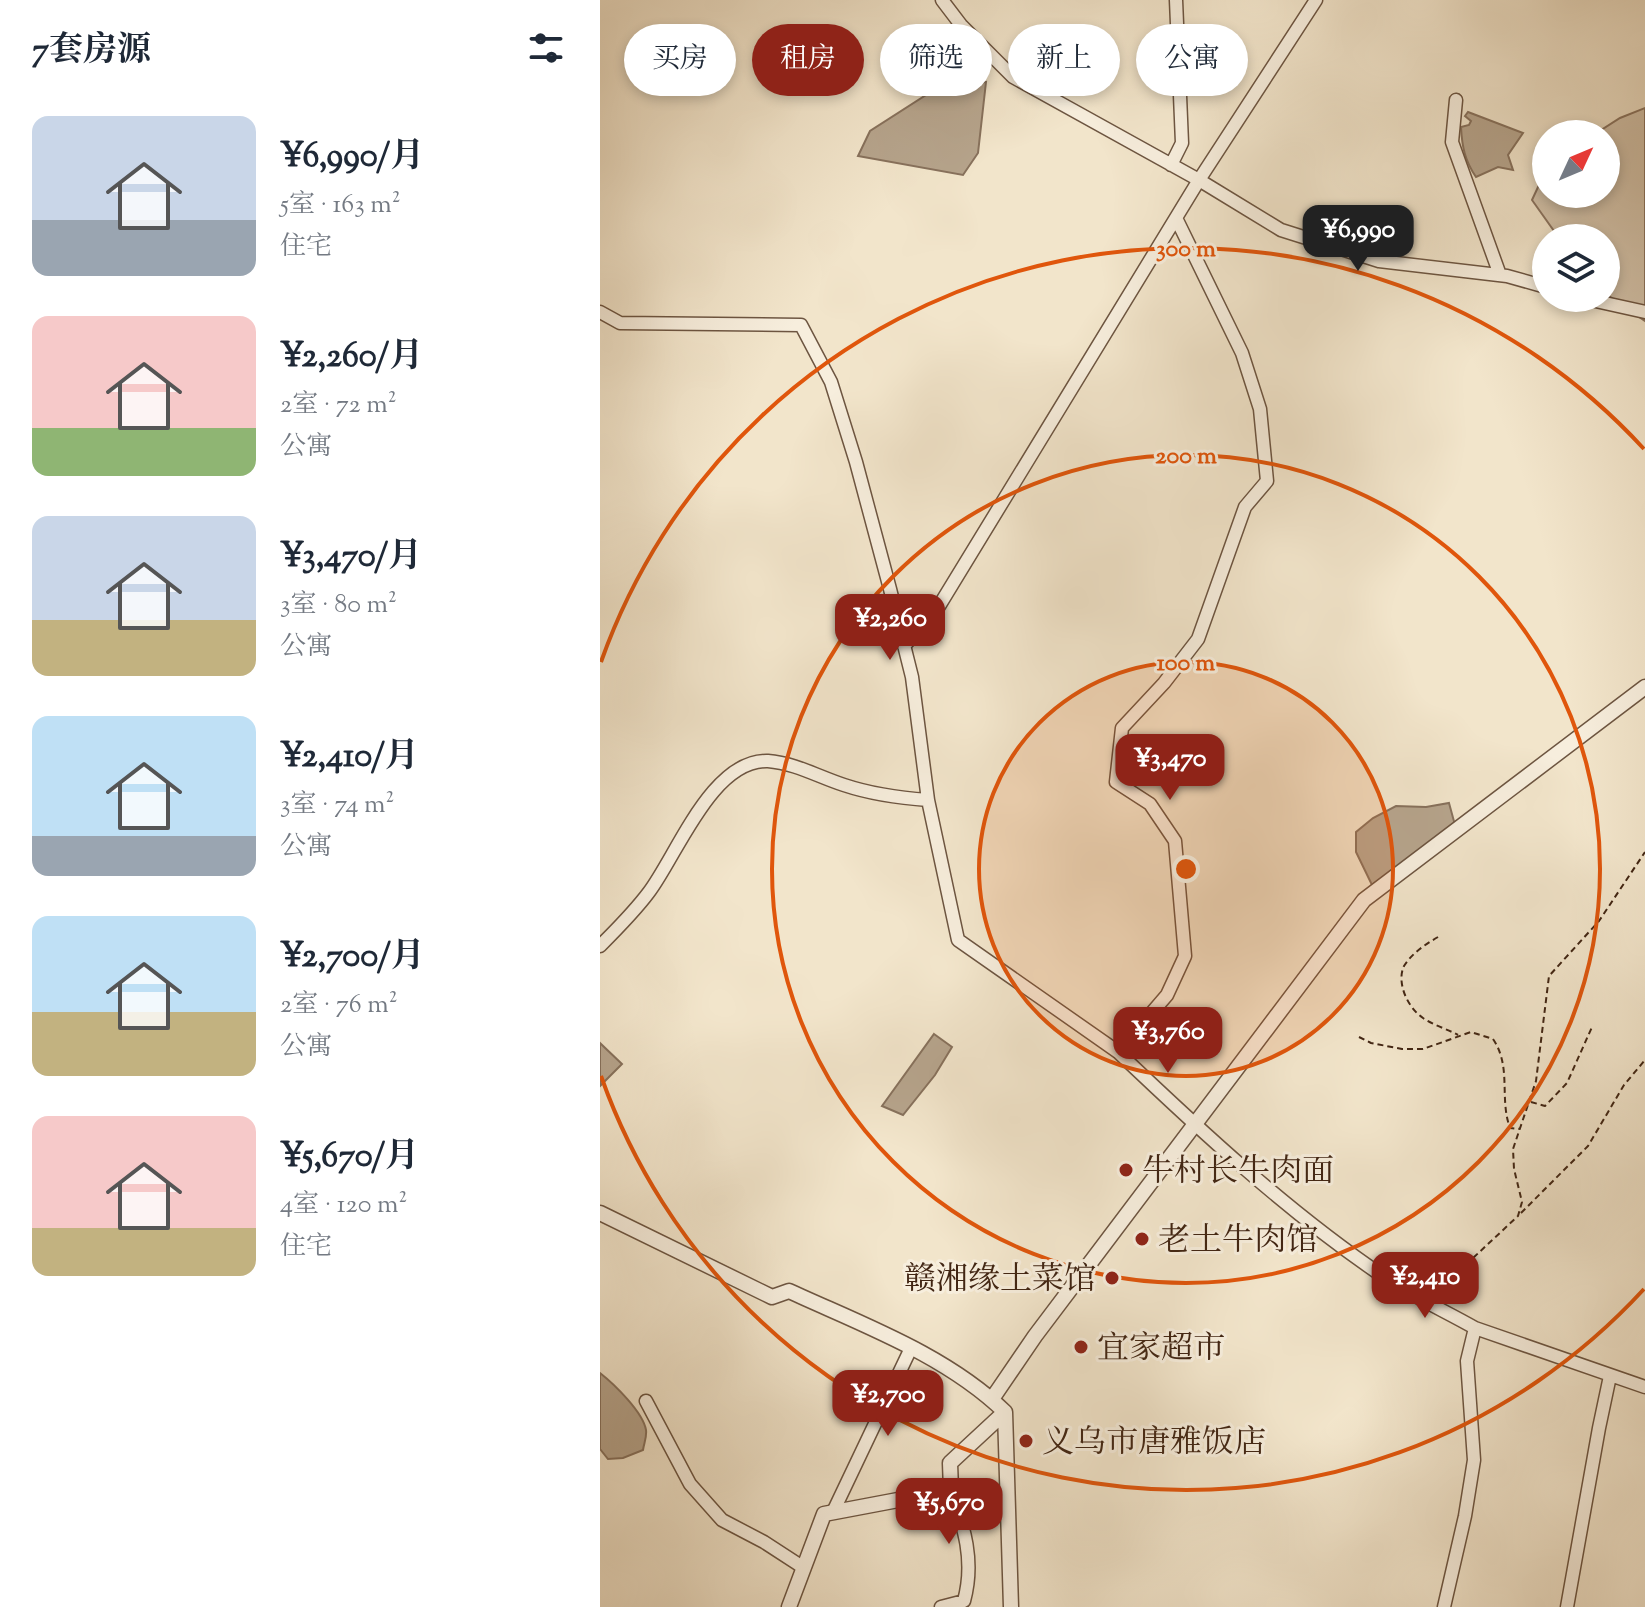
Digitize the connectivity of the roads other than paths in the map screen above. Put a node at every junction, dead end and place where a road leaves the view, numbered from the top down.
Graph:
1 (942, 0) edge
2 (1176, 0) edge
3 (1316, 0) edge
4 (1456, 100) dead end
5 (1171, 165) junction
6 (1199, 180) junction
7 (1176, 218) junction
8 (1500, 275) junction
9 (1532, 283) edge
10 (1620, 306) edge
11 (600, 312) edge
12 (1645, 312) edge
13 (904, 646) junction
14 (1645, 687) edge
15 (928, 800) junction
16 (600, 946) edge
17 (1118, 1052) junction
18 (1194, 1125) junction
19 (600, 1213) edge
20 (1475, 1328) junction
21 (911, 1348) junction
22 (1610, 1376) junction
23 (1645, 1387) edge
24 (992, 1399) junction
25 (646, 1401) dead end
26 (1005, 1412) junction
27 (951, 1490) junction
28 (833, 1512) junction
29 (804, 1568) junction
30 (789, 1607) edge
31 (941, 1607) edge
32 (1011, 1607) edge
33 (1444, 1607) edge
34 (1567, 1607) edge

1 - 5 street
2 - 5 street
3 - 6 street
4 - 8 street
5 - 6 street
6 - 7 street
6 - 8 street
7 - 13 street
7 - 17 street
8 - 9 street
10 - 12 street
11 - 13 street
13 - 15 street
14 - 18 street
15 - 16 street
15 - 17 street
17 - 18 street
18 - 20 street
18 - 24 street
19 - 21 street
20 - 22 street
20 - 33 street
21 - 24 street
21 - 28 street
22 - 23 street
22 - 34 street
24 - 26 street
25 - 29 street
26 - 27 street
26 - 32 street
27 - 28 street
27 - 31 street
28 - 29 street
29 - 30 street

